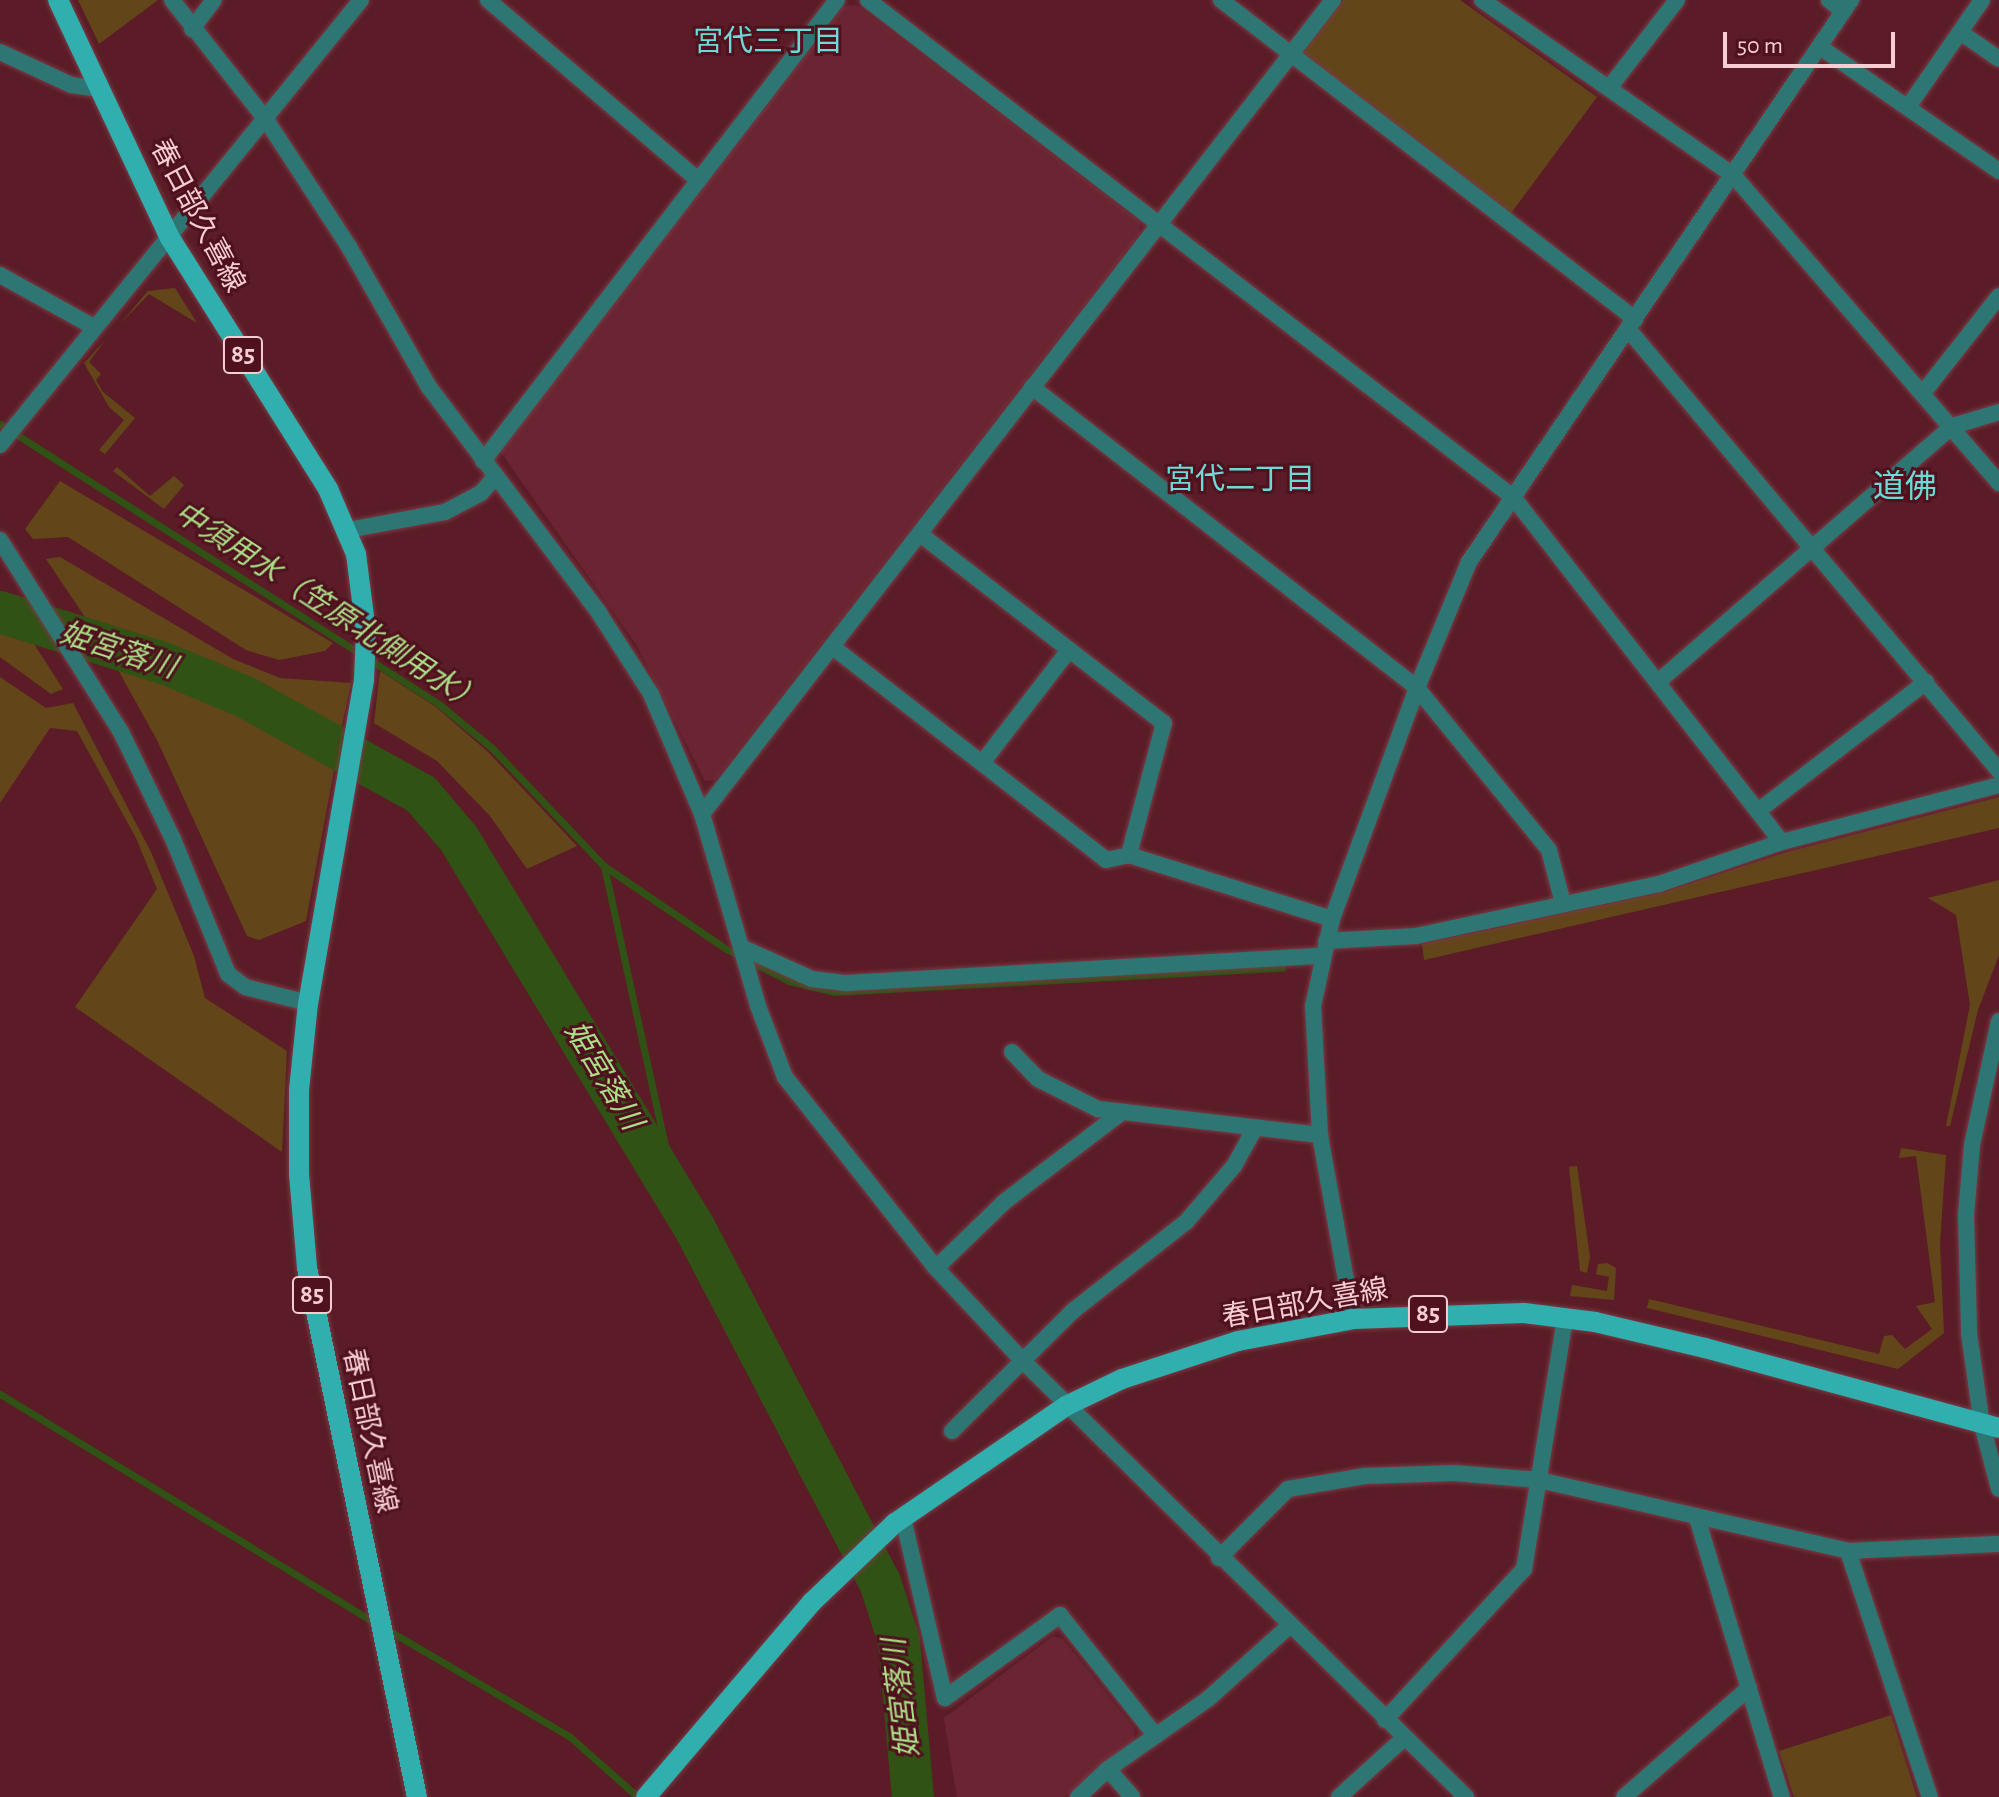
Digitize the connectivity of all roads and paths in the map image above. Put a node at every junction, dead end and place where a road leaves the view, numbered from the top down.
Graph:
1 (58, 0) edge
2 (172, 0) edge
3 (214, 0) edge
4 (361, 0) edge
5 (488, 0) edge
6 (837, 0) edge
7 (868, 0) edge
8 (1221, 0) edge
9 (1333, 0) edge
10 (1482, 0) edge
11 (1677, 0) edge
12 (1829, 0) edge
13 (1982, 0) edge
14 (1847, 6) edge
15 (192, 29) junction
16 (1960, 32) junction
17 (1820, 47) junction
18 (0, 52) edge
19 (1291, 53) junction
20 (1999, 59) edge
21 (1609, 88) junction
22 (100, 89) junction
23 (1908, 107) junction
24 (267, 121) junction
25 (1999, 171) edge
26 (1734, 176) junction
27 (698, 180) junction
28 (1157, 224) junction
29 (170, 238) junction
30 (0, 275) edge
31 (1999, 296) edge
32 (1632, 324) junction
33 (94, 327) junction
34 (1032, 387) junction
35 (1923, 393) junction
36 (1999, 412) edge
37 (1953, 426) junction
38 (0, 445) edge
39 (483, 461) junction
40 (495, 477) junction
41 (1999, 483) edge
42 (1513, 497) junction
43 (348, 530) junction
44 (920, 534) junction
45 (0, 540) edge
46 (1815, 546) junction
47 (834, 648) junction
48 (1069, 650) junction
49 (1658, 682) junction
50 (1926, 682) junction
51 (1417, 688) junction
52 (982, 763) junction
53 (1999, 771) edge
54 (1999, 785) edge
55 (1758, 811) junction
56 (702, 814) junction
57 (1782, 842) junction
58 (1129, 855) junction
59 (1563, 903) junction
60 (1332, 919) junction
61 (741, 947) junction
62 (1323, 949) junction
63 (308, 1003) junction
64 (1999, 1021) edge
65 (1012, 1052) dead end
66 (1122, 1112) junction
67 (1255, 1128) junction
68 (1320, 1135) junction
69 (936, 1268) junction
70 (1565, 1318) junction
71 (1353, 1319) junction
72 (1023, 1361) junction
73 (1066, 1406) junction
74 (1990, 1427) edge
75 (952, 1431) dead end
76 (1539, 1480) junction
77 (1999, 1489) edge
78 (1697, 1518) junction
79 (899, 1520) junction
80 (1999, 1544) edge
81 (1848, 1551) junction
82 (1219, 1558) junction
83 (1288, 1627) junction
84 (1749, 1688) junction
85 (1385, 1720) junction
86 (1156, 1736) junction
87 (1404, 1738) junction
88 (1108, 1769) junction
89 (1459, 1795) edge
90 (417, 1797) edge
91 (646, 1797) edge
92 (1078, 1797) edge
93 (1132, 1797) edge
94 (1339, 1797) edge
95 (1624, 1797) edge
96 (1782, 1797) edge
97 (1930, 1797) edge

1 - 22 main road, 春日部久喜線 / 85
2 - 15 street
3 - 15 street
4 - 24 street
5 - 27 street
6 - 27 street
7 - 28 street
8 - 19 street
9 - 19 street
10 - 21 street
11 - 21 street
12 - 14 street
13 - 16 street
14 - 17 street
15 - 24 street
16 - 20 street
16 - 23 street
17 - 23 street
17 - 26 street
18 - 22 street
19 - 28 street
19 - 32 street
21 - 26 street
22 - 29 main road, 春日部久喜線 / 85
23 - 25 street
24 - 29 street
24 - 39 street
26 - 32 street
26 - 35 street
27 - 39 street
28 - 34 street
28 - 42 street
29 - 33 street
29 - 43 main road, 春日部久喜線 / 85
30 - 33 street
31 - 35 street
32 - 42 street
32 - 46 street
33 - 38 street
34 - 44 street
34 - 51 street
35 - 37 street
36 - 37 street
37 - 41 street
37 - 46 street
39 - 40 street
40 - 43 street
40 - 56 street
42 - 49 street
42 - 51 street
43 - 63 main road, 春日部久喜線 / 85
44 - 47 street
44 - 48 street
45 - 63 street
46 - 49 street
46 - 50 street
47 - 52 street
47 - 56 street
48 - 52 street
48 - 58 street
49 - 55 street
50 - 53 street
50 - 55 street
51 - 59 street
51 - 60 street
52 - 58 street
54 - 57 street
55 - 57 street
56 - 61 street
57 - 59 street
58 - 60 street
59 - 62 street
60 - 62 street
61 - 62 street
61 - 69 street
62 - 68 street
63 - 90 main road, 春日部久喜線 / 85
64 - 74 street
65 - 66 street
66 - 67 street
66 - 69 street
67 - 68 street
67 - 72 street
68 - 71 street
69 - 72 street
70 - 71 main road, 春日部久喜線 / 85
70 - 74 main road, 春日部久喜線 / 85
70 - 76 street
71 - 73 main road, 春日部久喜線 / 85
72 - 73 street
72 - 75 street
73 - 79 main road, 春日部久喜線 / 85
73 - 82 street
74 - 77 street
76 - 78 street
76 - 82 street
76 - 85 street
78 - 81 street
78 - 84 street
79 - 86 street
79 - 91 main road, 85
80 - 81 street
81 - 97 street
82 - 83 street
83 - 85 street
83 - 86 street
84 - 95 street
84 - 96 street
85 - 87 street
86 - 88 street
87 - 89 street
87 - 94 street
88 - 92 street
88 - 93 street

